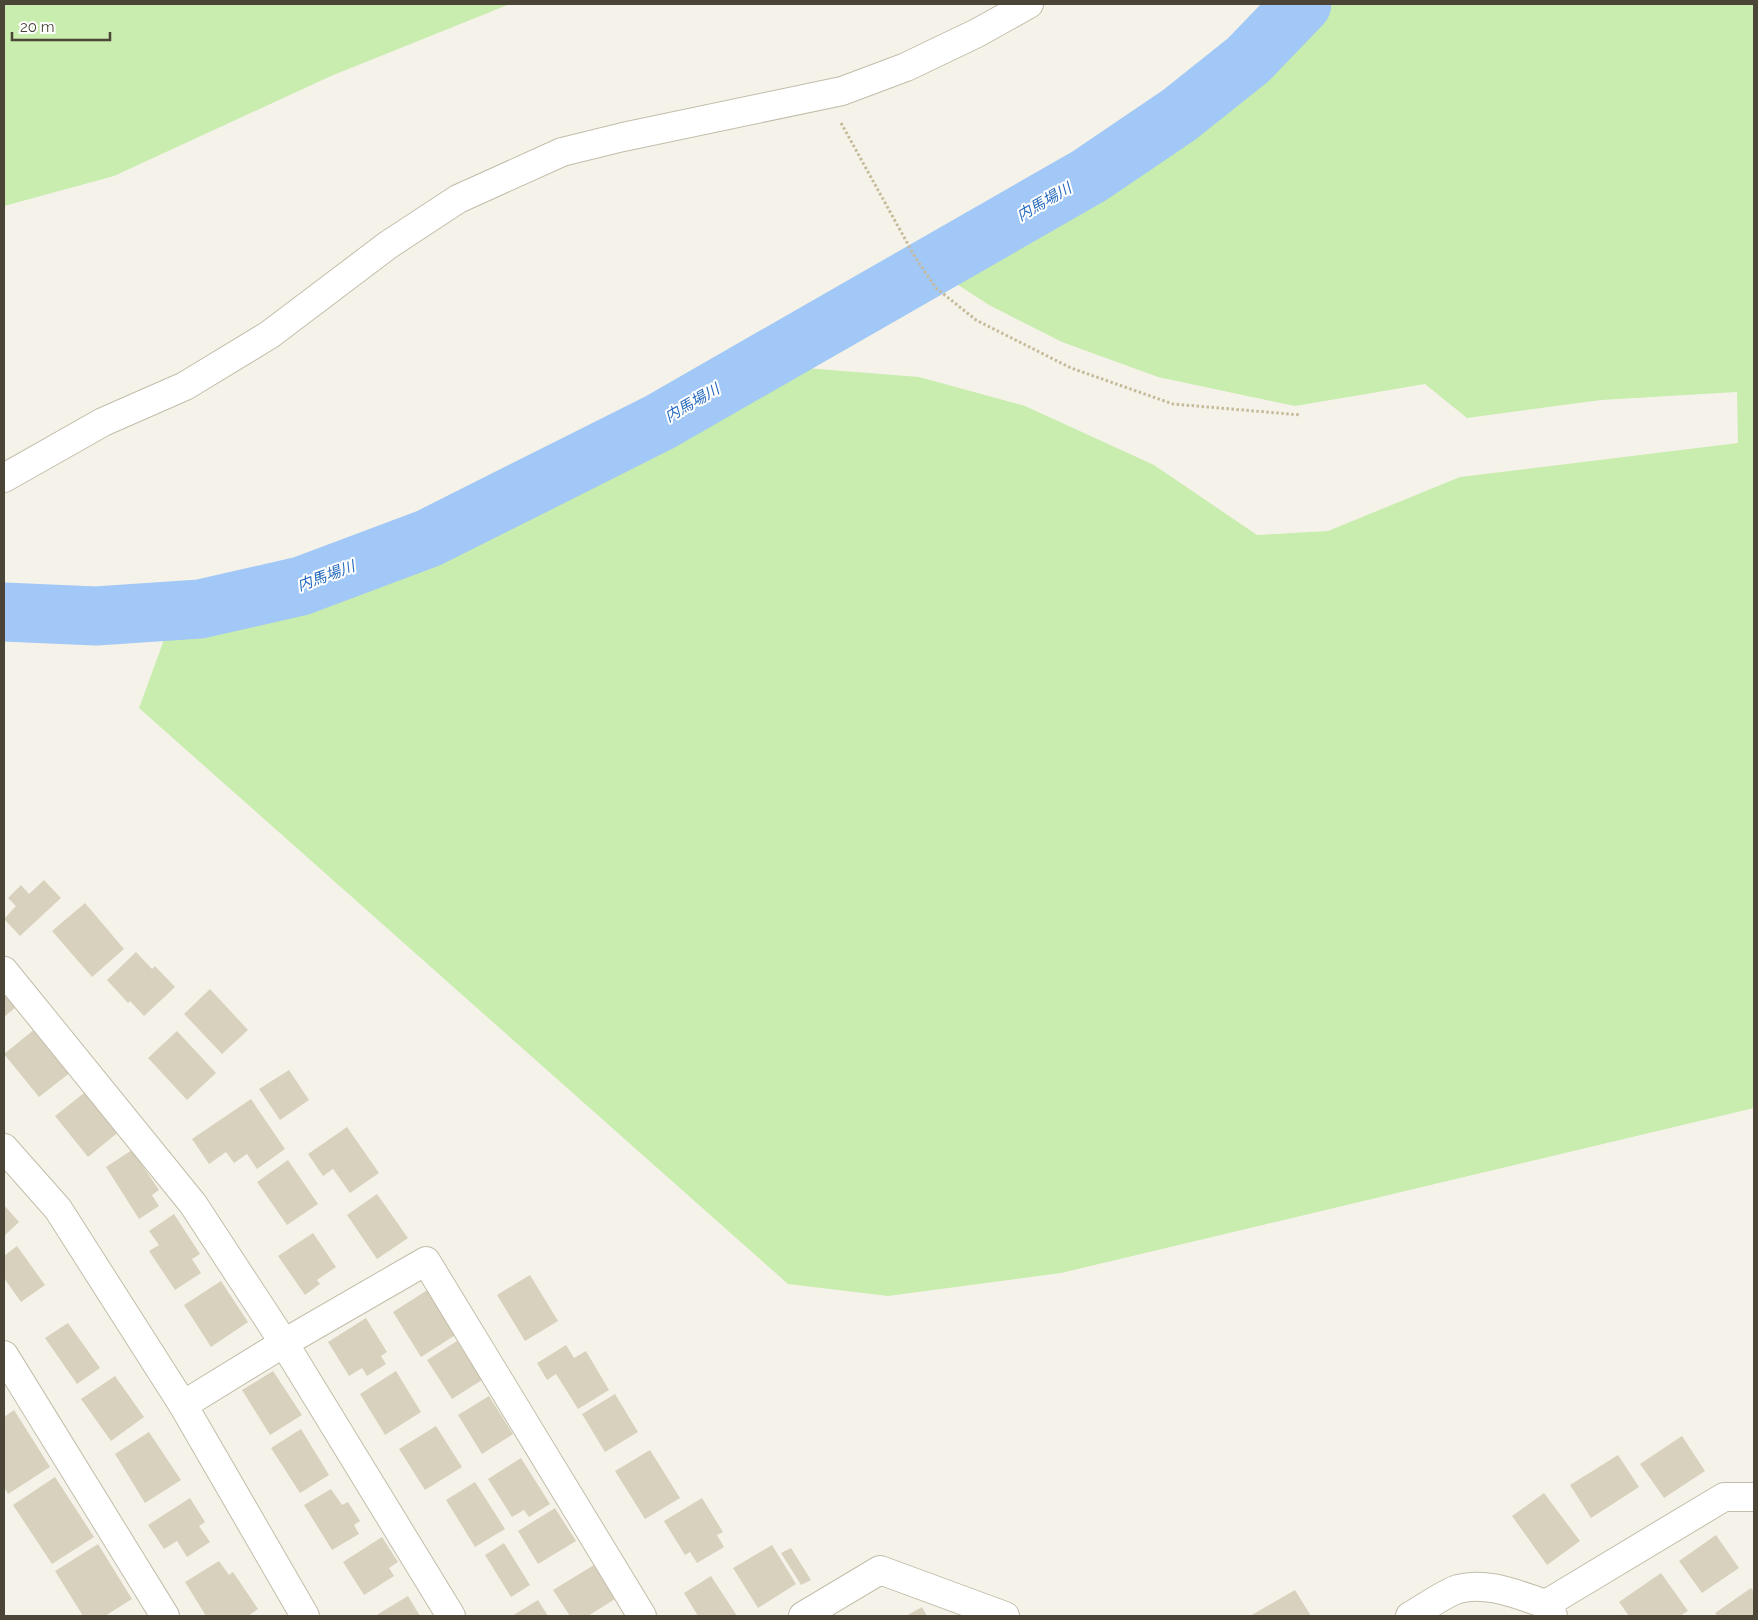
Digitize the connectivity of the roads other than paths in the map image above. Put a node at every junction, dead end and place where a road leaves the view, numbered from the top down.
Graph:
1 (1029, 4) edge
2 (4, 478) edge
3 (4, 971) edge
4 (4, 1148) edge
5 (284, 1343) junction
6 (4, 1354) edge
7 (183, 1405) junction
8 (1754, 1497) edge
9 (831, 1610) edge
10 (1550, 1610) edge
11 (1418, 1614) edge
12 (302, 1615) edge
13 (165, 1616) edge
14 (451, 1616) edge
15 (642, 1616) edge
16 (804, 1616) edge
17 (1006, 1616) edge

1 - 2 street
3 - 5 street
4 - 7 street
5 - 7 street
5 - 14 street
5 - 15 street
6 - 13 street
7 - 12 street
8 - 10 street
9 - 16 street
9 - 17 street
10 - 11 street

